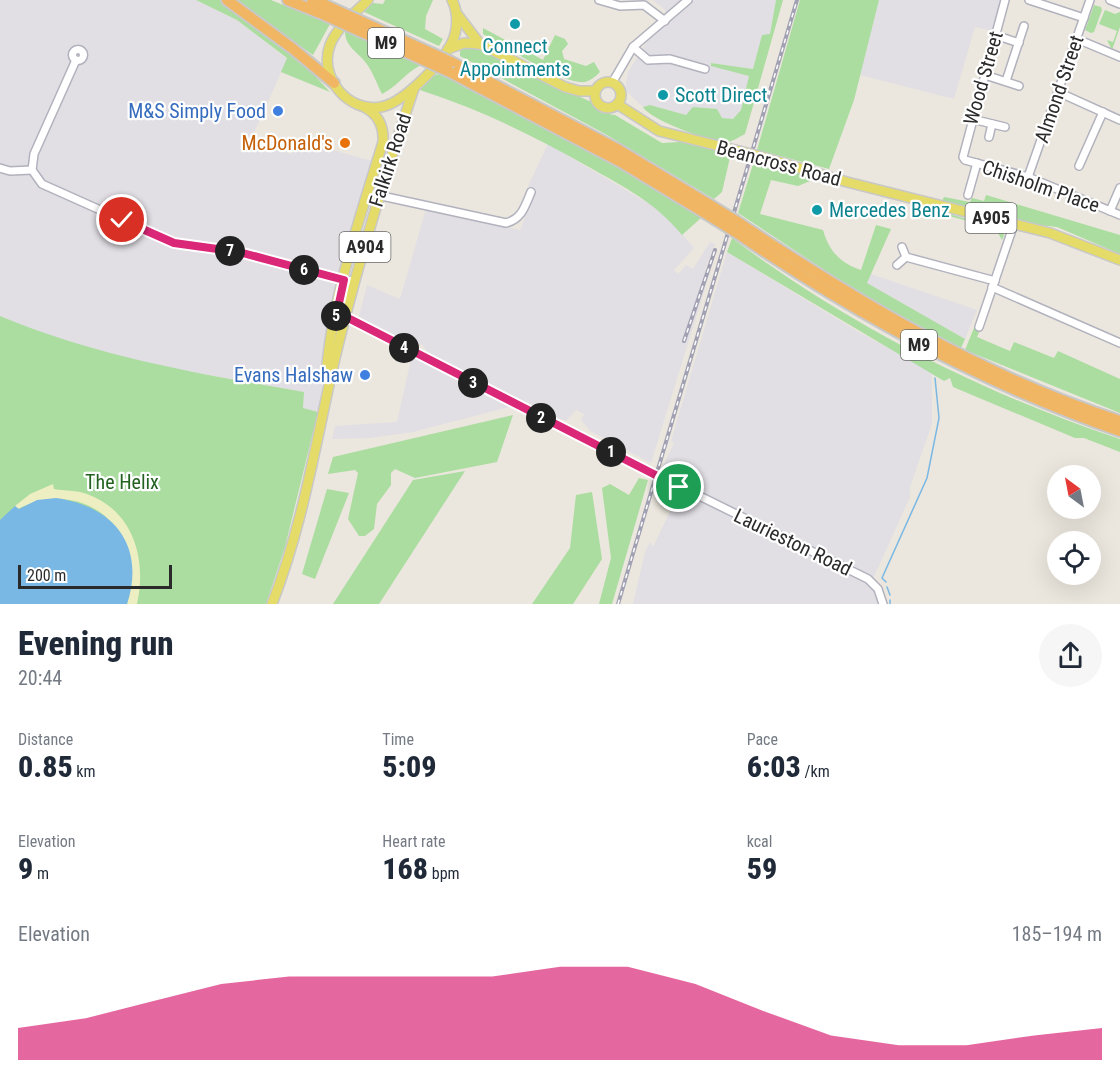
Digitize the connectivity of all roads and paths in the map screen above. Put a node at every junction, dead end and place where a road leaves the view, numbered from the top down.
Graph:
1 (226, 0) edge
2 (288, 0) edge
3 (312, 0) edge
4 (362, 0) edge
5 (368, 0) edge
6 (452, 0) edge
7 (457, 0) edge
8 (599, 0) edge
9 (688, 0) edge
10 (1005, 0) edge
11 (1029, 0) edge
12 (1090, 0) edge
13 (1110, 0) edge
14 (1120, 4) edge
15 (323, 9) junction
16 (358, 10) junction
17 (456, 11) junction
18 (1084, 18) junction
19 (665, 21) junction
20 (1024, 26) dead end
21 (995, 35) junction
22 (1077, 39) junction
23 (1019, 43) junction
24 (480, 44) junction
25 (633, 47) junction
26 (448, 49) junction
27 (1120, 57) edge
28 (76, 60) dead end
29 (705, 69) dead end
30 (985, 75) junction
31 (1006, 81) junction
32 (334, 83) junction
33 (612, 83) junction
34 (1019, 86) dead end
35 (414, 88) junction
36 (595, 91) junction
37 (1058, 92) junction
38 (617, 104) junction
39 (364, 107) junction
40 (1103, 112) junction
41 (972, 118) junction
42 (1120, 120) edge
43 (992, 124) junction
44 (1005, 127) dead end
45 (988, 137) dead end
46 (963, 156) joint
47 (976, 164) junction
48 (1079, 165) dead end
49 (0, 168) edge
50 (33, 170) junction
51 (1028, 177) junction
52 (1120, 188) edge
53 (531, 192) dead end
54 (972, 192) dead end
55 (373, 194) junction
56 (1110, 211) junction
57 (1120, 215) edge
58 (1014, 224) junction
59 (735, 226) junction
60 (902, 247) dead end
61 (906, 257) junction
62 (1120, 260) edge
63 (897, 265) dead end
64 (344, 280) junction
65 (355, 282) junction
66 (993, 284) junction
67 (340, 317) junction
68 (979, 327) dead end
69 (1120, 343) edge
70 (1120, 421) edge
71 (1120, 431) edge
72 (272, 604) edge
73 (883, 604) edge

1 - 32 highway
2 - 15 highway, M9
3 - 15 highway, M9
4 - 16 main road
5 - 16 main road
6 - 17 main road
7 - 17 main road
8 - 19 street
9 - 19 street
10 - 21 street, Wood Street
11 - 18 street
12 - 18 street, Almond Street
13 - 14 street
15 - 59 highway, M9, bridge
16 - 32 main road
17 - 24 main road
17 - 26 main road
18 - 22 street, Almond Street
19 - 25 street
20 - 23 street
21 - 23 street
21 - 30 street, Wood Street
22 - 27 street
22 - 37 street, Almond Street
23 - 31 street
24 - 26 main road
24 - 36 main road
25 - 29 street
25 - 33 street
26 - 35 main road
28 - 50 street
30 - 31 street
30 - 41 street, Wood Street
31 - 34 street
32 - 39 main road, Falkirk Road
33 - 36 main road
33 - 38 main road
35 - 39 main road
35 - 55 main road, Falkirk Road / A904
36 - 38 main road
37 - 40 street
37 - 51 street, Almond Street
38 - 58 main road, Beancross Road / A905, bridge
39 - 55 main road, Falkirk Road / A904
40 - 42 street
40 - 48 street
41 - 43 street
41 - 46 street, Wood Street
43 - 44 street
43 - 45 street
46 - 47 street, Chisholm Place
47 - 51 street, Chisholm Place
47 - 54 street
49 - 50 street
50 - 64 street
51 - 56 street, Chisholm Place
52 - 56 street
53 - 55 street
55 - 64 main road, Falkirk Road / A904
55 - 65 main road, Falkirk Road / A904
56 - 57 street, Chisholm Place
58 - 62 main road, Beancross Road / A905
58 - 66 street
59 - 70 highway, M9
59 - 71 highway, M9
60 - 61 street
61 - 63 street
61 - 66 street
64 - 65 street
64 - 67 main road, Falkirk Road / A904
65 - 67 main road, Falkirk Road / A904
66 - 68 street
66 - 69 street
67 - 72 main road, Falkirk Road / A904
67 - 73 street, Laurieston Road

